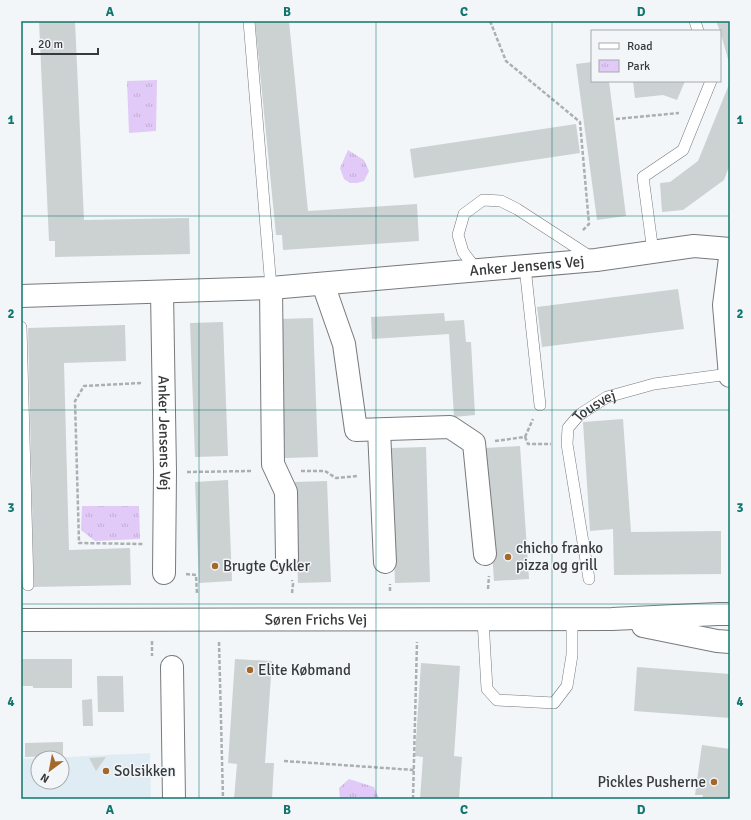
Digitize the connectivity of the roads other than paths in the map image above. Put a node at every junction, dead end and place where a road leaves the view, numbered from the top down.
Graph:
1 (249, 21) edge
2 (711, 82) edge
3 (730, 249) edge
4 (653, 252) junction
5 (730, 258) edge
6 (596, 260) junction
7 (525, 266) junction
8 (477, 270) junction
9 (323, 284) junction
10 (271, 288) junction
11 (162, 292) junction
12 (21, 296) edge
13 (21, 327) edge
14 (730, 375) edge
15 (540, 405) dead end
16 (379, 430) junction
17 (485, 554) dead end
18 (287, 559) dead end
19 (385, 562) dead end
20 (164, 573) dead end
21 (589, 579) dead end
22 (28, 585) dead end
23 (730, 614) edge
24 (21, 620) edge
25 (483, 620) junction
26 (572, 620) junction
27 (612, 620) junction
28 (730, 642) edge
29 (172, 667) road end
30 (174, 799) edge

1 - 10 lane
2 - 4 lane
3 - 4 street, Anker Jensens Vej
4 - 6 street, Anker Jensens Vej
5 - 14 street, Tousvej
6 - 7 street, Anker Jensens Vej
6 - 8 lane
7 - 8 street, Anker Jensens Vej
7 - 15 lane
8 - 9 street, Anker Jensens Vej
9 - 10 street, Anker Jensens Vej
9 - 16 street
10 - 11 street, Anker Jensens Vej
10 - 18 street
11 - 12 street, Anker Jensens Vej
11 - 20 street, Anker Jensens Vej
13 - 22 lane
14 - 21 lane, Tousvej
16 - 17 street
16 - 19 street
23 - 27 street, Søren Frichs Vej
24 - 25 street, Søren Frichs Vej
25 - 26 street, Søren Frichs Vej
25 - 26 lane
26 - 27 street, Søren Frichs Vej
27 - 28 street, Søren Frichs Vej
29 - 30 street

